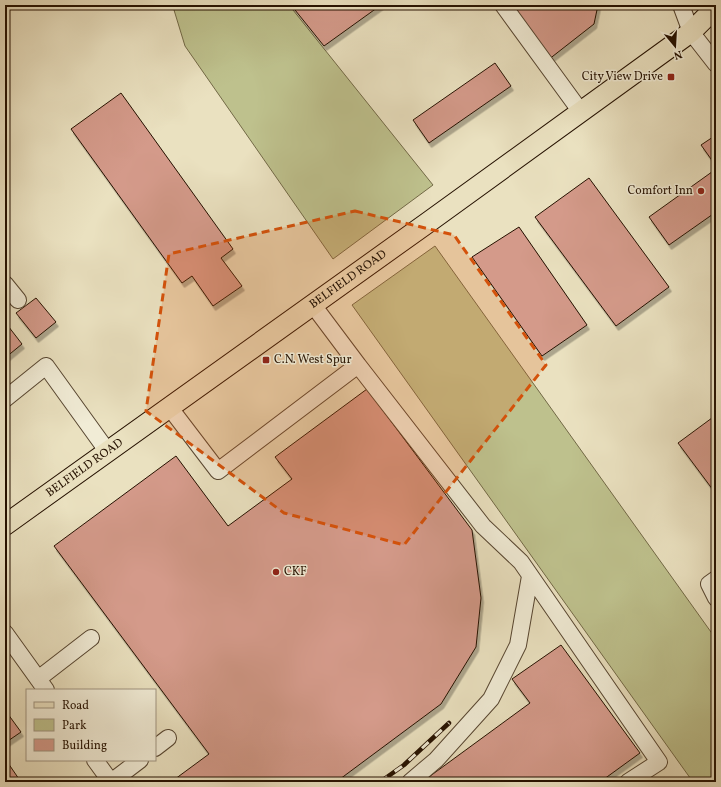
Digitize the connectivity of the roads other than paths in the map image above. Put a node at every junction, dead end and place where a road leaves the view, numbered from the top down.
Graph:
1 (502, 5) edge
2 (681, 5) edge
3 (716, 8) edge
4 (716, 19) edge
5 (691, 32) junction
6 (716, 64) edge
7 (581, 112) junction
8 (5, 284) edge
9 (18, 300) dead end
10 (313, 305) junction
11 (358, 365) junction
12 (5, 399) edge
13 (170, 408) junction
14 (108, 452) junction
15 (5, 526) edge
16 (530, 576) junction
17 (716, 579) edge
18 (716, 598) edge
19 (5, 633) edge
20 (91, 638) dead end
21 (42, 684) edge
22 (168, 738) dead end
23 (156, 747) edge
24 (97, 761) edge
25 (139, 761) edge
26 (111, 782) edge
27 (410, 782) edge
28 (628, 782) edge

1 - 7 street
2 - 5 street
3 - 5 main road, BELFIELD ROAD
4 - 5 main road, BELFIELD ROAD
5 - 6 street
5 - 7 main road, BELFIELD ROAD
7 - 10 main road, BELFIELD ROAD
8 - 9 street
10 - 11 street
10 - 13 main road, BELFIELD ROAD
11 - 13 street
11 - 16 street
12 - 14 street
13 - 14 main road, BELFIELD ROAD
14 - 15 main road, BELFIELD ROAD
16 - 27 street
16 - 28 street
17 - 18 street
19 - 21 street
20 - 21 street
22 - 23 street
24 - 26 street
25 - 26 street

